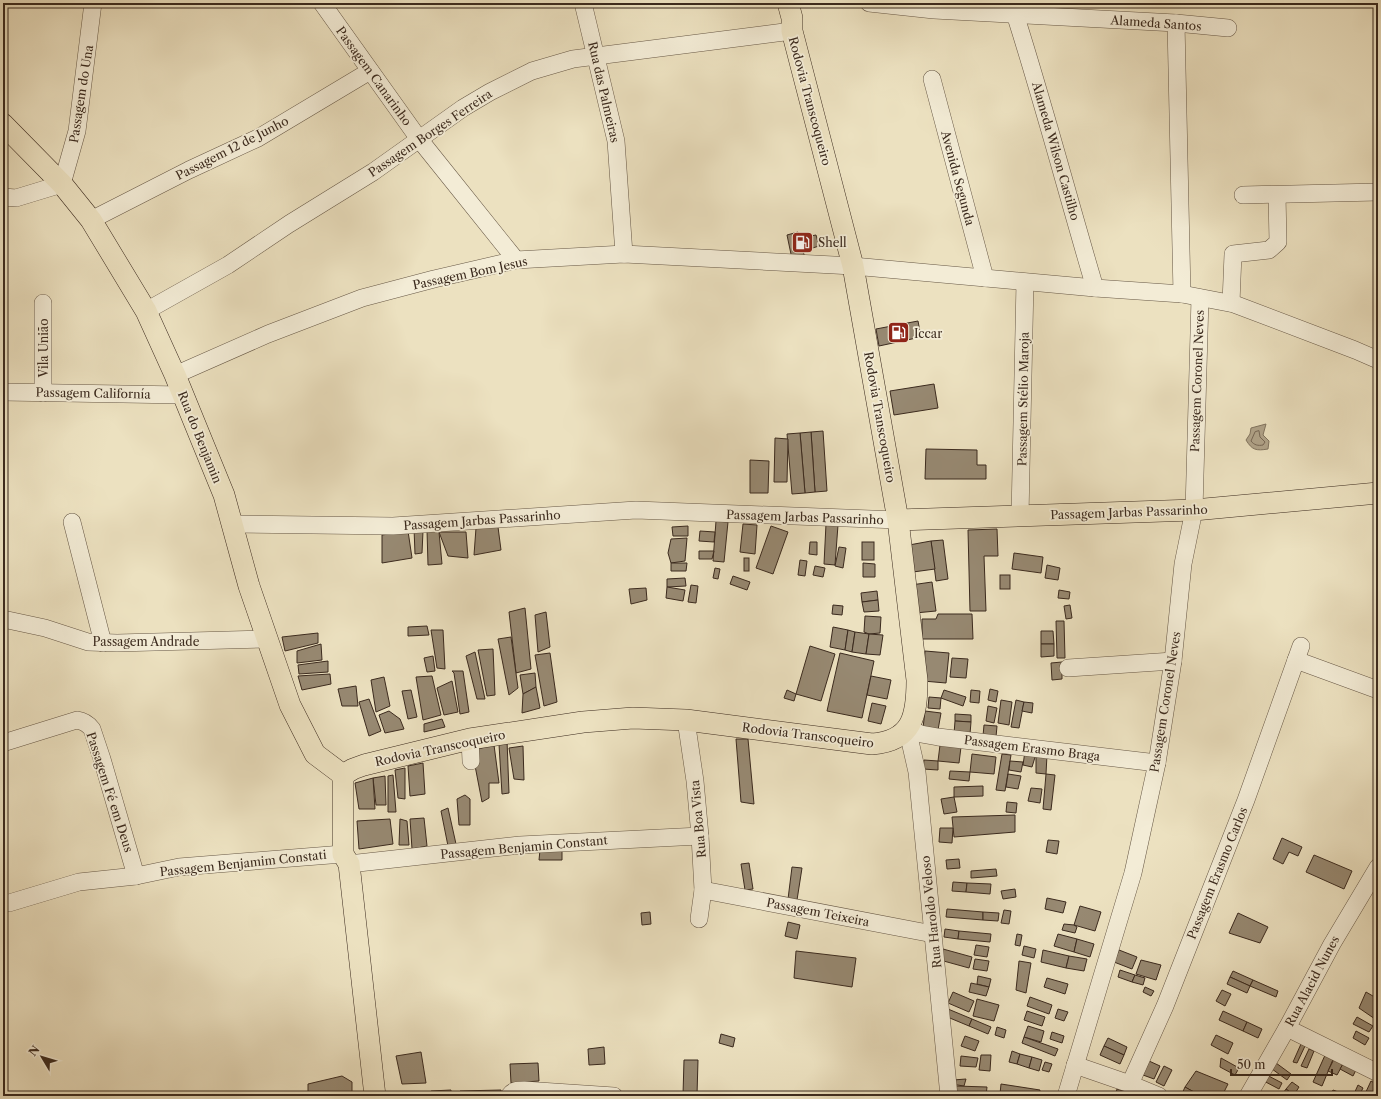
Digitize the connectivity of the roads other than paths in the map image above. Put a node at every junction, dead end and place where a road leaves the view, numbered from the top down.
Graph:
1 (93, 3) edge
2 (322, 3) edge
3 (583, 3) edge
4 (788, 3) edge
5 (869, 3) edge
6 (934, 6) edge
7 (1015, 14) junction
8 (1176, 23) junction
9 (1228, 28) dead end
10 (792, 31) junction
11 (596, 55) junction
12 (370, 71) junction
13 (932, 79) dead end
14 (3, 124) edge
15 (420, 139) junction
16 (62, 184) junction
17 (1378, 192) edge
18 (1243, 195) dead end
19 (1277, 195) junction
20 (3, 197) edge
21 (91, 220) junction
22 (624, 254) junction
23 (516, 260) junction
24 (853, 266) junction
25 (985, 278) junction
26 (1025, 282) junction
27 (1095, 288) junction
28 (1182, 294) junction
29 (1200, 298) junction
30 (43, 303) dead end
31 (1231, 303) junction
32 (146, 311) junction
33 (1378, 360) edge
34 (175, 375) junction
35 (3, 392) edge
36 (43, 392) junction
37 (183, 395) junction
38 (1378, 493) edge
39 (1194, 510) junction
40 (1020, 516) junction
41 (898, 520) junction
42 (72, 522) dead end
43 (232, 524) junction
44 (3, 619) edge
45 (268, 639) junction
46 (104, 643) junction
47 (1173, 661) junction
48 (1068, 668) dead end
49 (1378, 690) edge
50 (686, 720) junction
51 (907, 728) junction
52 (470, 739) junction
53 (3, 743) edge
54 (471, 761) dead end
55 (1157, 763) junction
56 (343, 775) junction
57 (700, 836) junction
58 (346, 859) junction
59 (1378, 867) edge
60 (136, 876) junction
61 (703, 890) junction
62 (3, 903) edge
63 (699, 919) dead end
64 (933, 934) junction
65 (1287, 1028) junction
66 (1075, 1065) junction
67 (1378, 1073) edge
68 (1130, 1084) junction
69 (510, 1094) edge
70 (375, 1096) edge
71 (614, 1096) edge
72 (949, 1096) edge
73 (1066, 1096) edge
74 (1159, 1096) edge
75 (1248, 1096) edge

1 - 16 street, Passagem do Una
2 - 12 street, Passagem Canarinho
3 - 11 street, Rua das Palmeiras
4 - 10 main road, Rodovia Transcoqueiro
5 - 6 street, Alameda Santos
6 - 7 street, Alameda Santos
7 - 8 street, Alameda Santos
7 - 27 street, Alameda Wilson Castilho
8 - 9 street, Alameda Santos
8 - 28 street
10 - 11 street, Passagem Borges Ferreira
10 - 24 main road, Rodovia Transcoqueiro
11 - 15 street, Passagem Borges Ferreira
11 - 22 street, Rua das Palmeiras
12 - 15 street, Passagem Canarinho
12 - 21 street, Passagem 12 de Junho
13 - 25 street, Avenida Segunda
14 - 16 main road, Rua do Benjamin
15 - 23 street, Passagem Canarinho
15 - 32 street, Passagem Borges Ferreira
16 - 20 street
16 - 21 main road, Rua do Benjamin
17 - 19 street
18 - 19 street
19 - 31 street
21 - 32 main road, Rua do Benjamin
22 - 23 street, Passagem Bom Jesus
22 - 24 street, Passagem Bom Jesus
23 - 34 street, Passagem Bom Jesus
24 - 25 street
24 - 41 main road, Rodovia Transcoqueiro
25 - 26 street
26 - 27 street
26 - 40 street, Passagem Stélio Maroja
27 - 28 street
28 - 29 street
29 - 31 street
29 - 39 street, Passagem Coronel Neves
30 - 36 street, Vila União
31 - 33 street
32 - 34 main road, Rua do Benjamin
34 - 37 main road, Rua do Benjamin
35 - 36 street, Passagem Californía
36 - 37 street, Passagem Californía
37 - 43 main road, Rua do Benjamin
38 - 39 main road, Passagem Jarbas Passarinho
39 - 40 main road, Passagem Jarbas Passarinho
39 - 47 street, Passagem Coronel Neves
40 - 41 main road, Passagem Jarbas Passarinho
41 - 43 street, Passagem Jarbas Passarinho
41 - 51 main road, Rodovia Transcoqueiro
42 - 46 street
43 - 45 main road, Rua do Benjamin
44 - 46 street, Passagem Andrade
45 - 46 street, Passagem Andrade
45 - 56 main road, Rua do Benjamin
47 - 48 street
47 - 55 street, Passagem Coronel Neves
49 - 68 street, Passagem Erasmo Carlos
50 - 51 main road, Rodovia Transcoqueiro
50 - 52 main road, Rodovia Transcoqueiro
50 - 57 street, Rua Boa Vista
51 - 55 street, Passagem Erasmo Braga
51 - 64 street, Rua Haroldo Veloso
52 - 54 street
52 - 56 main road, Rodovia Transcoqueiro
53 - 60 street, Passagem Fé em Deus
55 - 66 street, Passagem Coronel Neves
56 - 58 main road
57 - 58 street, Passagem Benjamin Constant
57 - 61 street, Rua Boa Vista
58 - 60 street, Passagem Benjamim Constati
58 - 70 main road
59 - 65 street, Rua Alacid Nunes
60 - 62 street, Passagem Benjamim Constati
61 - 63 street, Rua Boa Vista
61 - 64 street, Passagem Teixeira
64 - 72 street, Rua Haroldo Veloso
65 - 67 street
65 - 75 street, Rua Alacid Nunes
66 - 68 street
66 - 73 street, Passagem Coronel Neves
68 - 74 street
69 - 71 street

